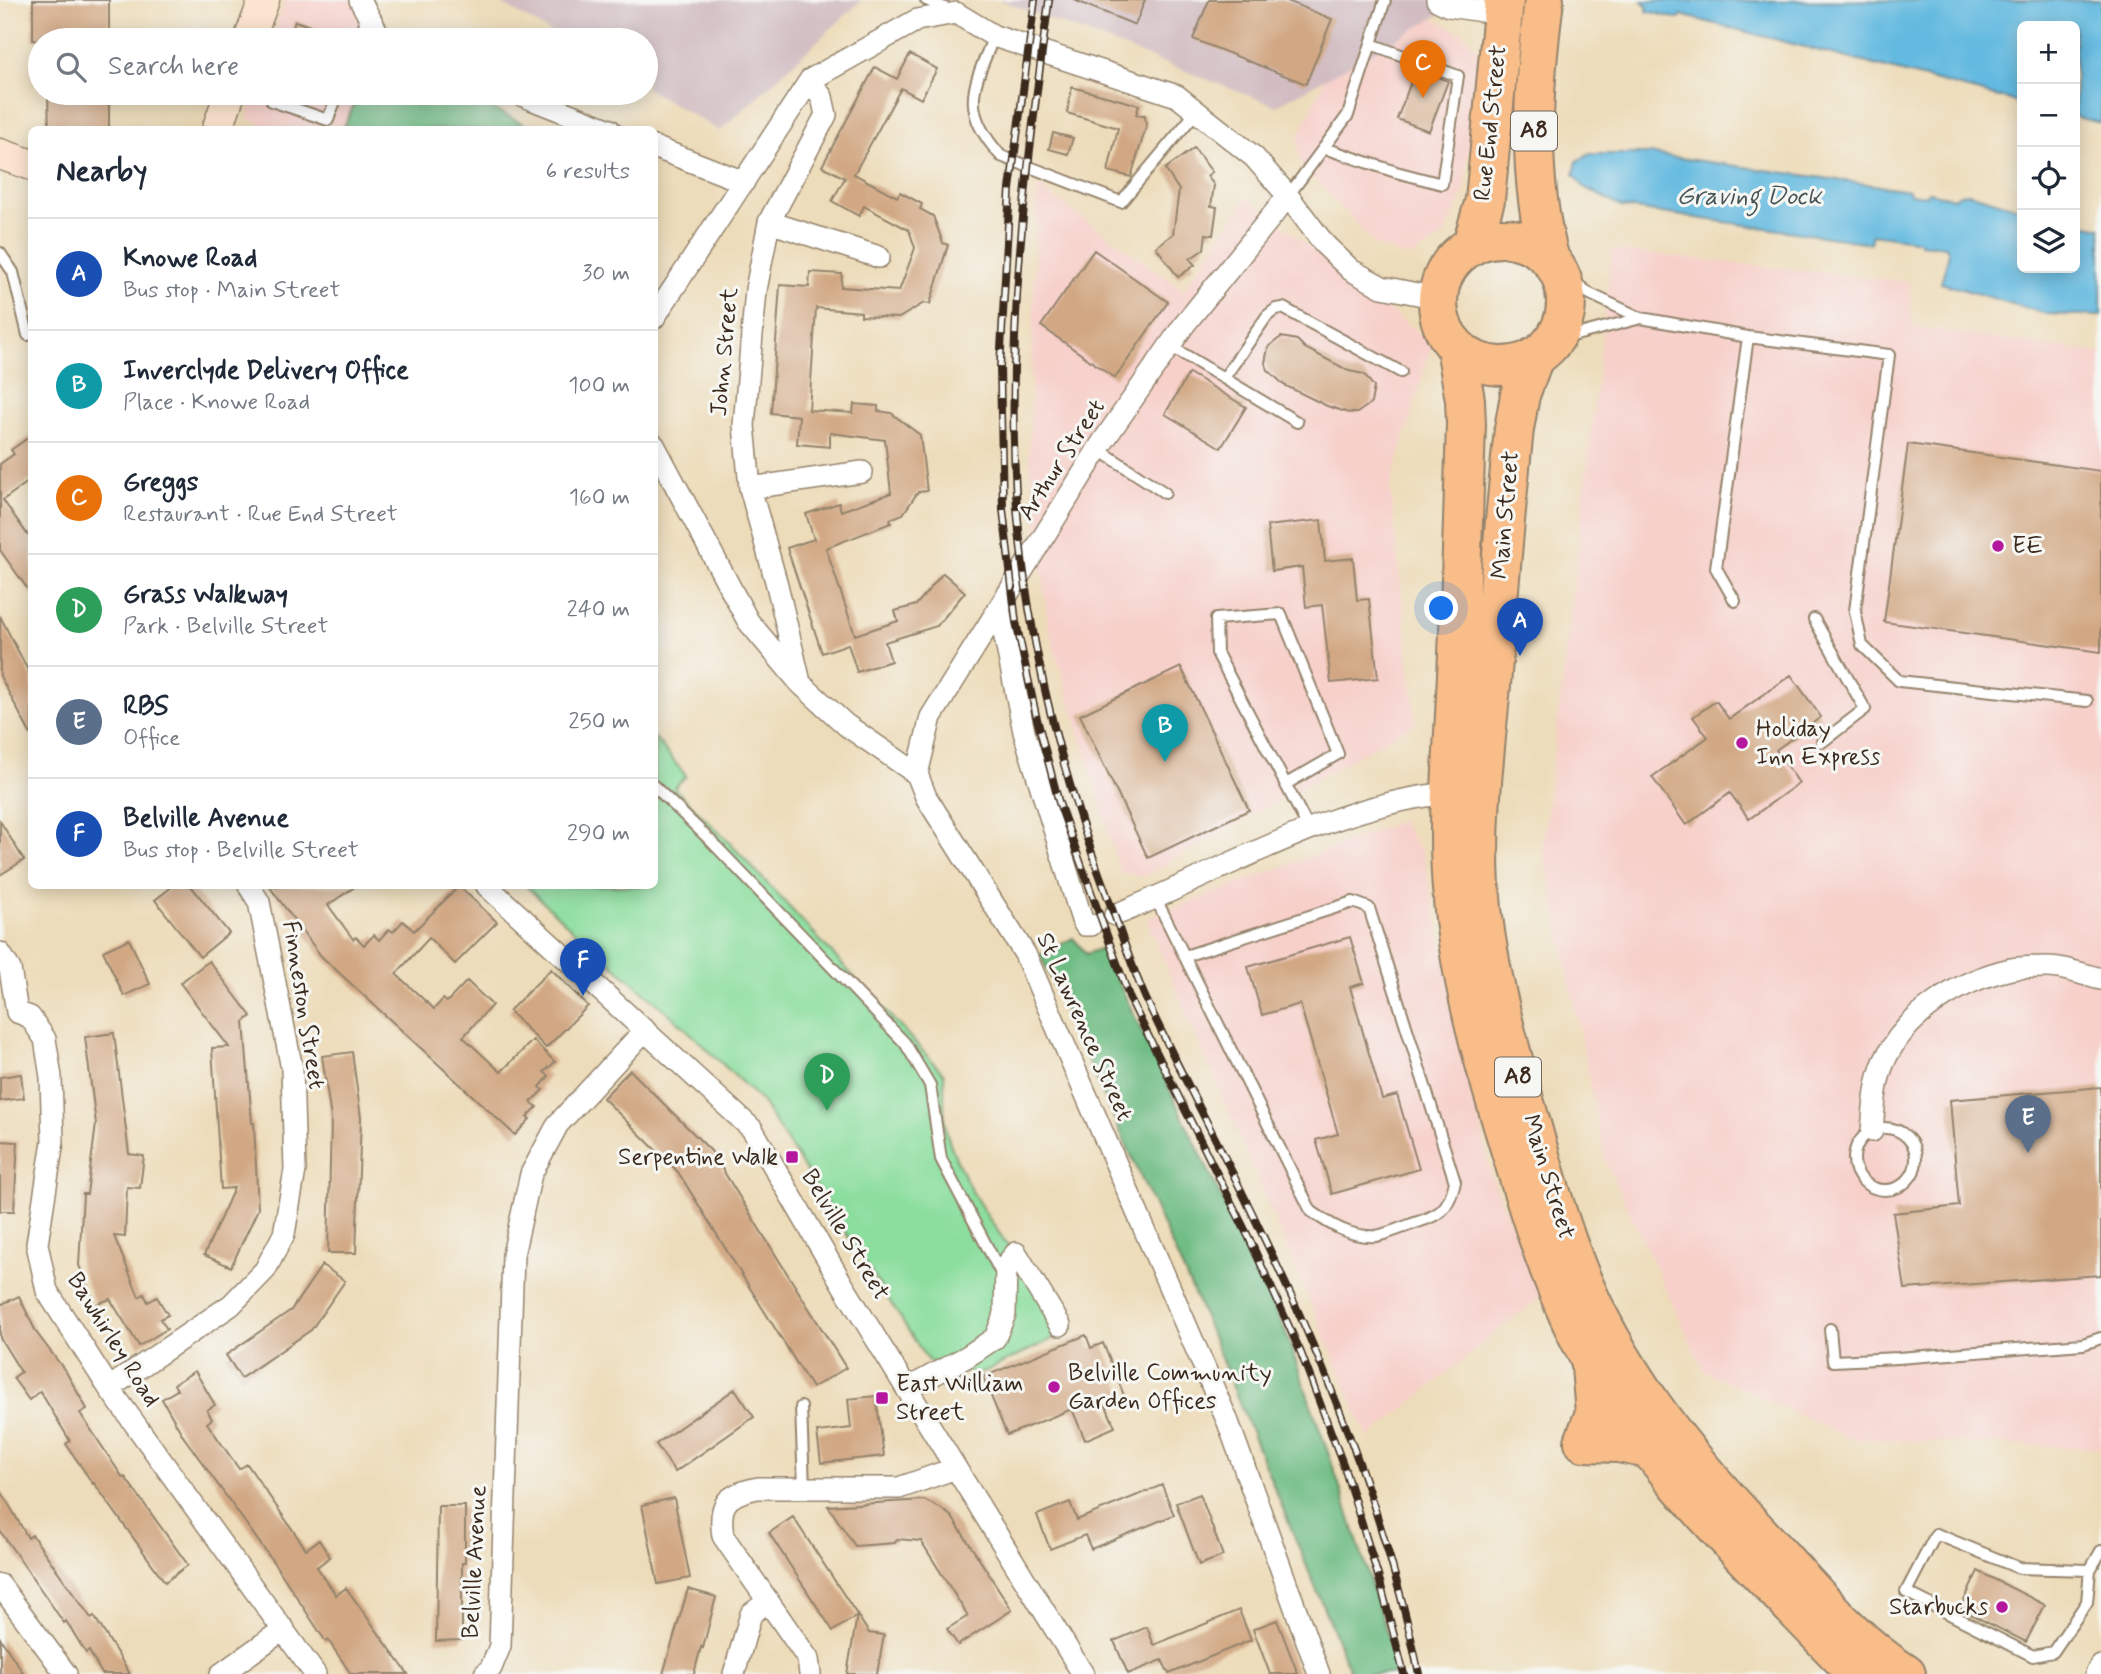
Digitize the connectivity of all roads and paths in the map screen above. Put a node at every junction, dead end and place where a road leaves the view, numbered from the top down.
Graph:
1 (264, 0) edge
2 (926, 0) edge
3 (1385, 0) edge
4 (1544, 0) edge
5 (1437, 1) edge
6 (1503, 7) edge
7 (363, 8) edge
8 (956, 13) junction
9 (254, 28) edge
10 (360, 28) edge
11 (376, 28) edge
12 (994, 36) junction
13 (1371, 44) junction
14 (810, 80) junction
15 (226, 105) edge
16 (284, 105) edge
17 (334, 105) edge
18 (546, 105) edge
19 (1198, 111) junction
20 (218, 126) edge
21 (600, 126) edge
22 (1324, 148) junction
23 (658, 149) edge
24 (0, 154) edge
25 (28, 164) edge
26 (744, 182) junction
27 (1288, 196) junction
28 (769, 222) junction
29 (1472, 245) junction
30 (0, 253) edge
31 (879, 257) dead end
32 (1553, 264) junction
33 (1438, 298) junction
34 (658, 312) edge
35 (1641, 318) junction
36 (28, 335) dead end
37 (1748, 337) junction
38 (1170, 346) junction
39 (1456, 347) junction
40 (1544, 349) junction
41 (1401, 372) dead end
42 (1224, 378) junction
43 (1297, 422) dead end
44 (1098, 449) junction
45 (658, 452) edge
46 (862, 472) dead end
47 (750, 488) junction
48 (1165, 493) dead end
49 (1735, 601) dead end
50 (999, 608) junction
51 (1814, 619) dead end
52 (800, 683) junction
53 (2087, 701) dead end
54 (1822, 742) dead end
55 (917, 775) junction
56 (1286, 784) junction
57 (658, 790) edge
58 (1450, 793) junction
59 (1310, 829) junction
60 (251, 889) edge
61 (490, 889) edge
62 (1156, 899) junction
63 (1115, 915) dead end
64 (1091, 925) dead end
65 (0, 953) edge
66 (1185, 956) junction
67 (2101, 979) edge
68 (8, 1009) edge
69 (645, 1030) junction
70 (1872, 1131) junction
71 (1005, 1281) junction
72 (1060, 1325) dead end
73 (1830, 1329) dead end
74 (2101, 1338) edge
75 (109, 1388) junction
76 (907, 1389) junction
77 (801, 1407) dead end
78 (956, 1468) junction
79 (804, 1488) junction
80 (2101, 1551) edge
81 (2090, 1570) junction
82 (0, 1585) edge
83 (767, 1602) junction
84 (284, 1629) junction
85 (2101, 1666) edge
86 (66, 1674) edge
87 (221, 1674) edge
88 (315, 1674) edge
89 (485, 1674) edge
90 (734, 1674) edge
91 (810, 1674) edge
92 (1083, 1674) edge
93 (1319, 1674) edge
94 (1857, 1674) edge
95 (1906, 1674) edge
96 (2096, 1674) edge

1 - 9 main road
2 - 8 lane
3 - 13 lane
4 - 32 highway, Rue End Street / A8
5 - 6 street
6 - 29 highway, Rue End Street / A8
7 - 10 lane
7 - 11 street
8 - 12 street
8 - 14 street
12 - 19 street
12 - 19 lane
13 - 22 lane
13 - 22 lane
14 - 26 street
14 - 28 street, John Street
15 - 20 main road
16 - 17 lane
18 - 21 street
19 - 27 street
22 - 27 lane
23 - 26 street
24 - 25 main road
26 - 34 street
27 - 33 street
27 - 38 street, Arthur Street
28 - 31 street
28 - 47 street, John Street
29 - 32 highway
29 - 33 highway
30 - 36 lane
32 - 35 lane
32 - 40 highway, A8
33 - 39 highway, A8
35 - 37 lane
35 - 40 lane
37 - 49 lane
37 - 53 lane
38 - 42 lane
38 - 44 street, Arthur Street
39 - 40 highway
39 - 58 highway, Main Street / A8
40 - 95 highway, Main Street / A8
41 - 42 lane
42 - 43 lane
44 - 48 lane
44 - 50 street, Arthur Street
45 - 52 street, St Lawrence Street
46 - 47 street
47 - 52 street, John Street
50 - 55 street, Arthur Street
50 - 64 street
51 - 54 lane
52 - 55 street, St Lawrence Street
55 - 93 street, St Lawrence Street
56 - 56 lane
56 - 59 lane
57 - 71 lane
58 - 59 street
58 - 94 highway, Main Street / A8
59 - 62 street
60 - 75 street, Finneston Street
61 - 69 street, Belville Street
62 - 63 street
62 - 66 lane
65 - 68 street, Bawhirley Road
66 - 66 lane
67 - 70 street
68 - 75 street, Bawhirley Road
69 - 76 street, Belville Street
69 - 89 street, Belville Avenue
70 - 70 lane
71 - 72 street
71 - 76 street
73 - 74 lane
75 - 84 street, Bawhirley Road
76 - 78 street, Belville Street
77 - 79 lane
78 - 79 street
78 - 92 street, Belville Street
79 - 83 street
80 - 81 lane
81 - 81 lane
82 - 86 street
83 - 90 street
83 - 91 street
84 - 87 street
84 - 88 street, Bawhirley Road
85 - 96 street

